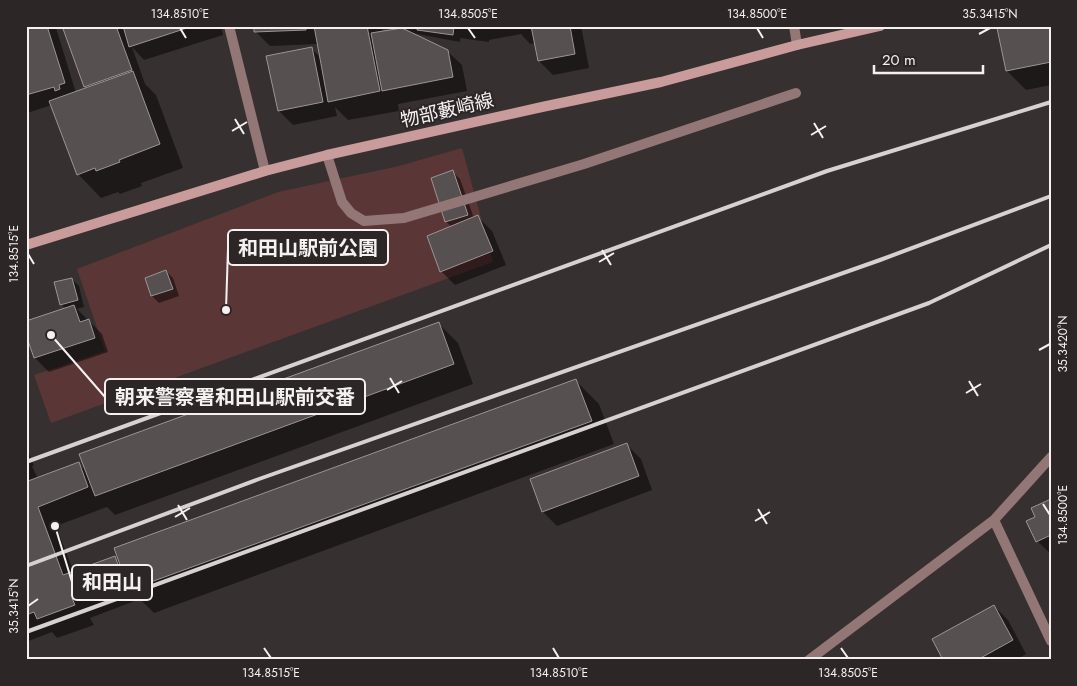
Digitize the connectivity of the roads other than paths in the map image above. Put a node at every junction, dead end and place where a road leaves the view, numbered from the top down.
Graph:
1 (229, 26) edge
2 (794, 26) edge
3 (880, 26) edge
4 (798, 45) junction
5 (796, 93) dead end
6 (327, 155) junction
7 (265, 171) junction
8 (26, 245) edge
9 (1051, 457) edge
10 (994, 520) junction
11 (1051, 641) edge
12 (809, 660) edge

1 - 7 street
2 - 4 street
3 - 4 main road, 物部藪崎線
4 - 6 main road, 物部藪崎線
5 - 6 street
6 - 7 main road, 物部藪崎線
7 - 8 main road, 物部藪崎線
9 - 10 street
10 - 11 street
10 - 12 street

